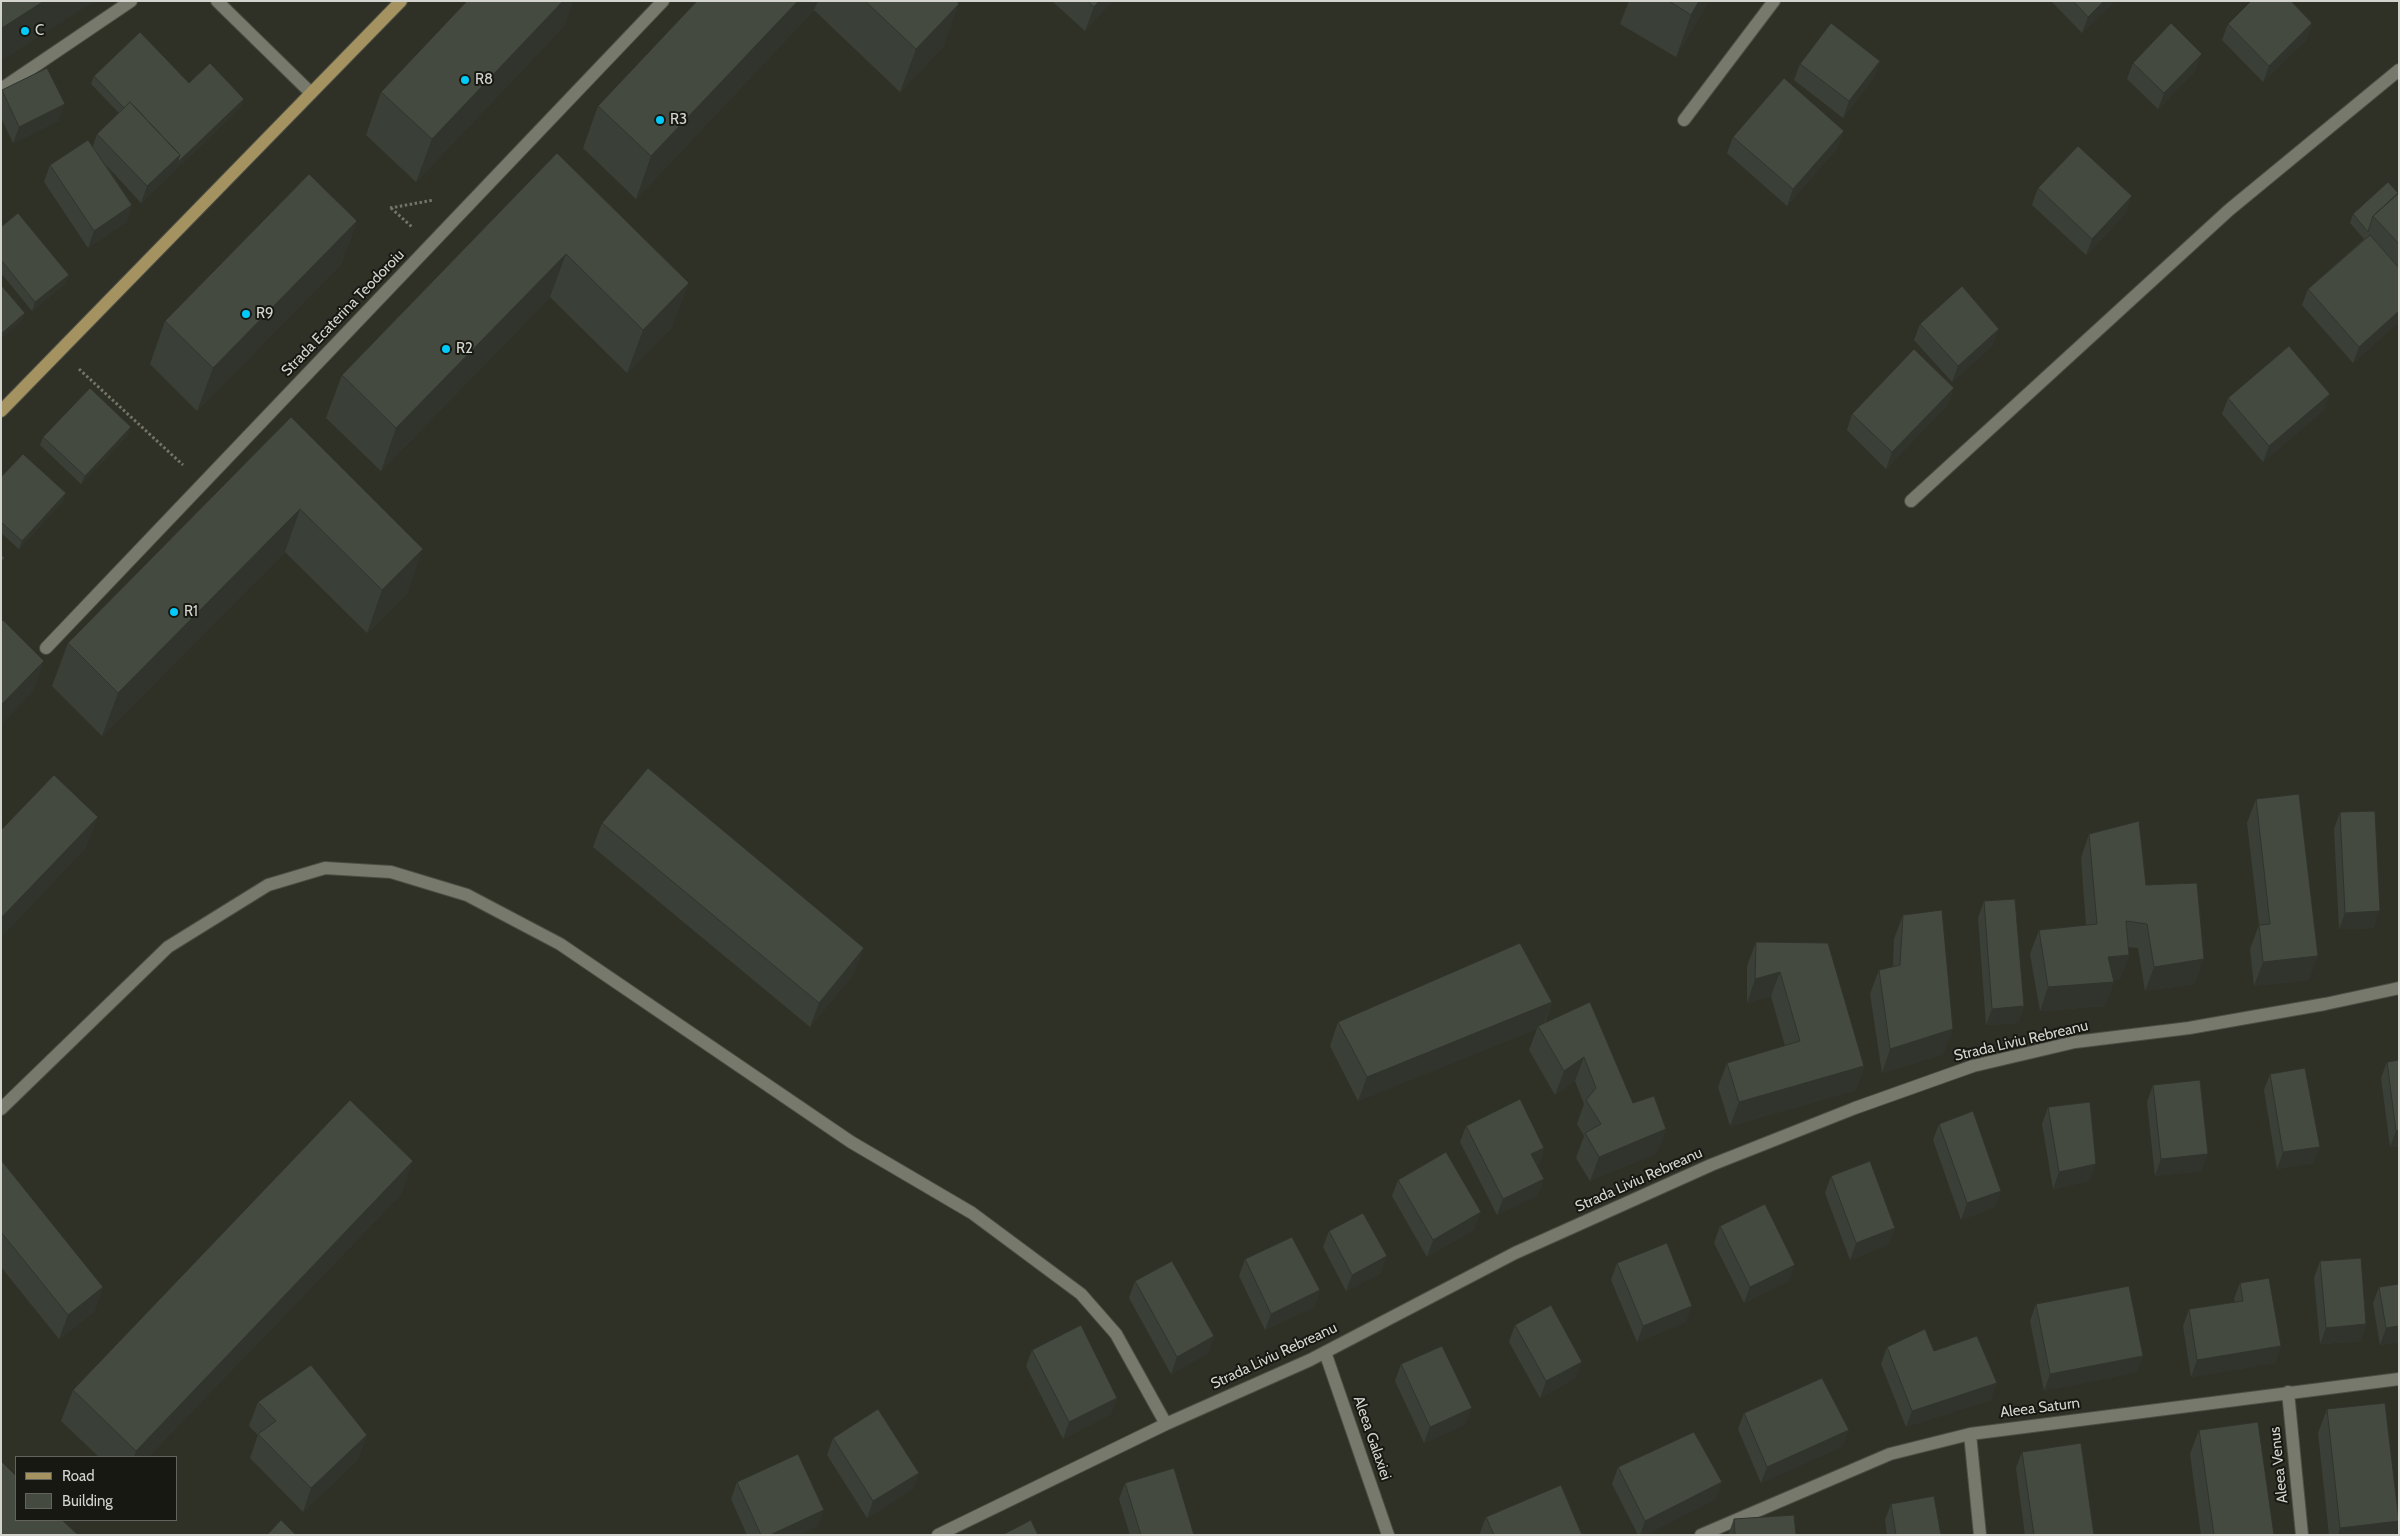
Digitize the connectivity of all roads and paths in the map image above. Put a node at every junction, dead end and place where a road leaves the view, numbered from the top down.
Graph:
1 (131, 1) edge
2 (217, 1) edge
3 (401, 1) edge
4 (663, 1) edge
5 (1774, 1) edge
6 (2399, 70) edge
7 (1, 89) edge
8 (312, 93) junction
9 (1684, 120) dead end
10 (60, 351) junction
11 (1, 410) edge
12 (203, 484) junction
13 (1911, 501) dead end
14 (46, 648) dead end
15 (2399, 988) edge
16 (1, 1109) edge
17 (1324, 1352) junction
18 (2399, 1378) edge
19 (2288, 1392) junction
20 (1166, 1424) junction
21 (1970, 1434) junction
22 (938, 1535) edge
23 (1388, 1535) edge
24 (1701, 1535) edge
25 (1980, 1535) edge
26 (2302, 1535) edge

1 - 7 street
2 - 8 street
3 - 8 main road
4 - 12 street, Strada Ecaterina Teodoroiu
5 - 9 street
6 - 13 street
8 - 10 main road
10 - 11 main road
10 - 12 path
12 - 14 street, Strada Ecaterina Teodoroiu
15 - 17 street, Strada Liviu Rebreanu
16 - 20 street
17 - 20 street, Strada Liviu Rebreanu
17 - 23 street, Aleea Galaxiei
18 - 19 street, Aleea Saturn
19 - 21 street, Aleea Saturn
19 - 26 street, Aleea Venus
20 - 22 street, Strada Liviu Rebreanu
21 - 24 street, Aleea Saturn
21 - 25 street

